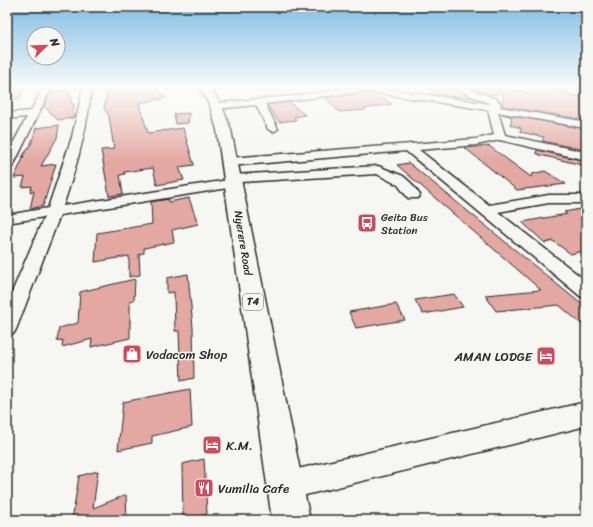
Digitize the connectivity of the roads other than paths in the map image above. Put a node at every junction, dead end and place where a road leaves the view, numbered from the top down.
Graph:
1 (35, 113) joint
2 (83, 113) edge
3 (217, 113) edge
4 (265, 113) edge
5 (493, 113) edge
6 (517, 113) edge
7 (7, 116) edge
8 (586, 125) edge
9 (273, 129) dead end
10 (500, 137) junction
11 (408, 148) junction
12 (586, 156) edge
13 (7, 166) edge
14 (233, 174) junction
15 (413, 195) dead end
16 (586, 199) edge
17 (485, 210) junction
18 (54, 211) junction
19 (7, 219) edge
20 (586, 291) edge
21 (7, 327) edge
22 (586, 414) edge
23 (285, 486) junction
24 (291, 520) edge

1 - 7 street
1 - 13 street
2 - 18 street
3 - 14 highway, Nyerere Road / T4
4 - 9 street
5 - 10 street
6 - 8 street
10 - 11 street
10 - 12 street
11 - 14 street
11 - 17 street
14 - 15 street
14 - 18 street
14 - 23 highway, Nyerere Road / T4
16 - 17 street
17 - 20 street
18 - 19 street
18 - 21 street
22 - 23 street
23 - 24 highway, Nyerere Road / T4

